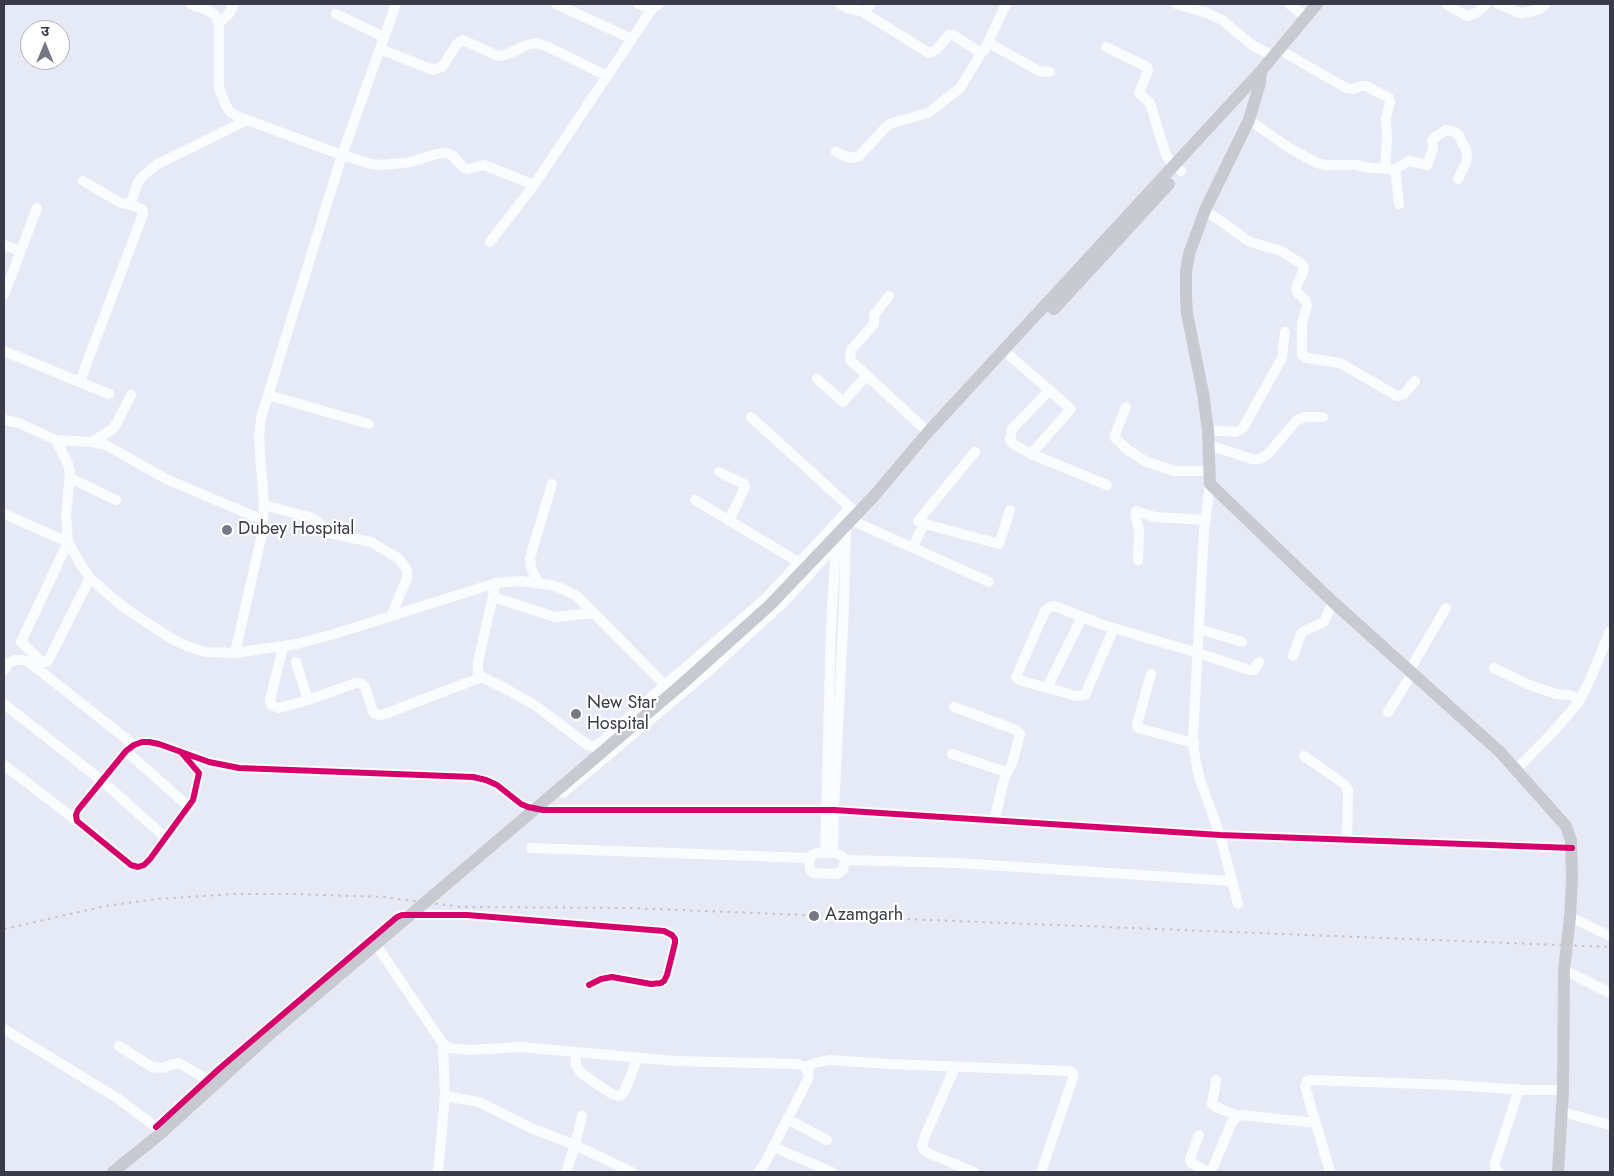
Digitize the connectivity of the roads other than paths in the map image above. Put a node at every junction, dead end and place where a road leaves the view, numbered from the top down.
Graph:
1 (191, 4) edge
2 (234, 4) edge
3 (396, 4) edge
4 (556, 4) edge
5 (638, 4) edge
6 (840, 4) edge
7 (870, 4) edge
8 (1006, 4) edge
9 (1176, 4) edge
10 (1289, 4) edge
11 (1317, 4) edge
12 (1327, 4) edge
13 (1446, 4) edge
14 (1486, 4) edge
15 (1498, 4) edge
16 (1545, 4) edge
17 (655, 6) edge
18 (336, 14) dead end
19 (864, 14) junction
20 (1306, 17) junction
21 (219, 23) junction
22 (384, 37) junction
23 (632, 39) junction
24 (989, 43) junction
25 (1106, 47) dead end
26 (380, 49) junction
27 (982, 52) junction
28 (1279, 54) junction
29 (1050, 72) dead end
30 (607, 76) junction
31 (1260, 77) junction
32 (247, 120) junction
33 (1249, 120) junction
34 (836, 152) dead end
35 (342, 155) junction
36 (1177, 168) junction
37 (1389, 169) junction
38 (1458, 179) dead end
39 (83, 181) dead end
40 (534, 185) junction
41 (127, 204) junction
42 (1400, 204) dead end
43 (37, 208) dead end
44 (1205, 210) junction
45 (490, 242) dead end
46 (4, 244) edge
47 (20, 251) junction
48 (4, 294) edge
49 (889, 296) dead end
50 (1285, 332) dead end
51 (4, 351) edge
52 (1010, 356) junction
53 (866, 376) junction
54 (817, 379) dead end
55 (80, 381) junction
56 (1415, 381) dead end
57 (1050, 390) junction
58 (109, 394) dead end
59 (131, 395) dead end
60 (268, 395) junction
61 (1126, 406) dead end
62 (750, 417) dead end
63 (1323, 417) dead end
64 (4, 420) edge
65 (369, 424) dead end
66 (1208, 430) junction
67 (928, 432) junction
68 (56, 440) junction
69 (92, 442) junction
70 (1209, 445) junction
71 (975, 452) dead end
72 (1031, 454) junction
73 (1210, 471) junction
74 (720, 472) dead end
75 (70, 478) junction
76 (552, 484) dead end
77 (1210, 484) junction
78 (1108, 485) dead end
79 (874, 496) junction
80 (116, 500) dead end
81 (695, 500) dead end
82 (264, 505) junction
83 (1010, 510) dead end
84 (4, 514) edge
85 (851, 517) junction
86 (263, 520) junction
87 (1205, 520) junction
88 (729, 521) junction
89 (924, 523) junction
90 (836, 541) junction
91 (68, 542) junction
92 (913, 547) junction
93 (1138, 560) dead end
94 (800, 562) junction
95 (90, 578) junction
96 (536, 582) junction
97 (989, 582) dead end
98 (496, 583) junction
99 (493, 597) junction
100 (1333, 602) junction
101 (1446, 608) dead end
102 (594, 613) junction
103 (391, 616) junction
104 (1082, 617) junction
105 (1114, 628) junction
106 (1199, 629) junction
107 (1610, 631) edge
108 (1242, 642) dead end
109 (283, 646) junction
110 (234, 653) junction
111 (1198, 653) junction
112 (1293, 656) dead end
113 (296, 662) dead end
114 (1259, 662) dead end
115 (1494, 668) dead end
116 (4, 670) edge
117 (1411, 672) junction
118 (1151, 674) dead end
119 (482, 677) junction
120 (665, 685) junction
121 (1048, 688) junction
122 (308, 700) junction
123 (1579, 700) junction
124 (4, 704) edge
125 (954, 707) dead end
126 (1388, 712) dead end
127 (1194, 743) junction
128 (130, 748) junction
129 (181, 752) junction
130 (952, 754) dead end
131 (1304, 756) dead end
132 (4, 765) edge
133 (1517, 769) junction
134 (1006, 772) junction
135 (101, 780) junction
136 (189, 807) junction
137 (543, 810) junction
138 (830, 811) junction
139 (994, 820) junction
140 (77, 821) junction
141 (1220, 835) junction
142 (166, 838) junction
143 (1348, 840) junction
144 (530, 848) dead end
145 (1572, 848) junction
146 (829, 853) junction
147 (810, 858) junction
148 (845, 860) junction
149 (1232, 881) junction
150 (1238, 904) dead end
151 (1570, 917) junction
152 (1610, 936) edge
153 (372, 938) junction
154 (1564, 970) junction
155 (589, 985) dead end
156 (1610, 993) edge
157 (4, 1029) edge
158 (443, 1044) junction
159 (119, 1046) dead end
160 (576, 1053) junction
161 (638, 1058) junction
162 (955, 1066) junction
163 (805, 1067) junction
164 (208, 1080) junction
165 (1216, 1080) dead end
166 (1519, 1090) junction
167 (1563, 1090) junction
168 (445, 1096) junction
169 (1562, 1112) junction
170 (582, 1116) dead end
171 (1238, 1116) junction
172 (788, 1119) junction
173 (1316, 1124) junction
174 (1610, 1124) edge
175 (161, 1129) junction
176 (1199, 1135) dead end
177 (827, 1140) dead end
178 (575, 1145) junction
179 (773, 1148) junction
180 (970, 1171) edge
181 (112, 1172) edge
182 (438, 1172) edge
183 (566, 1172) edge
184 (632, 1172) edge
185 (758, 1172) edge
186 (832, 1172) edge
187 (1041, 1172) edge
188 (1210, 1172) edge
189 (1329, 1172) edge
190 (1499, 1172) edge
191 (1558, 1172) edge

1 - 21 street
2 - 21 street
3 - 22 street
4 - 23 street
5 - 17 street
6 - 19 street
7 - 19 street
8 - 24 street
9 - 28 street
10 - 20 street
11 - 20 main road
12 - 28 main road
13 - 14 street
15 - 16 street
17 - 23 street
18 - 22 street
19 - 27 street
20 - 28 main road
21 - 32 street
22 - 26 street
23 - 30 street
24 - 27 street
24 - 29 street
25 - 36 street
26 - 30 street
26 - 35 street
27 - 34 street
28 - 31 main road
28 - 37 street
30 - 40 street
31 - 33 main road
31 - 36 main road
32 - 35 street
32 - 41 street
33 - 37 street
33 - 44 main road
35 - 40 street
35 - 60 street
36 - 52 main road
36 - 67 main road
37 - 38 street
37 - 42 street
39 - 41 street
40 - 45 street
41 - 55 street
43 - 47 street
44 - 56 street
44 - 66 main road
46 - 47 street
47 - 48 street
49 - 53 street
50 - 66 street
51 - 55 street
52 - 57 street
52 - 79 main road
53 - 54 street
53 - 67 street
55 - 58 street
57 - 72 street
57 - 72 street
59 - 69 street
60 - 65 street
60 - 82 street
61 - 73 street
62 - 85 street
63 - 70 street
64 - 68 street
66 - 70 main road
67 - 79 main road
68 - 69 street
68 - 75 street
69 - 86 street
70 - 73 main road
71 - 89 street
72 - 78 street
73 - 77 main road
74 - 88 street
75 - 80 street
75 - 91 street
76 - 96 street
77 - 87 street
77 - 100 main road
79 - 85 main road
81 - 88 street
82 - 86 street
82 - 103 street
83 - 89 street
84 - 91 street
85 - 90 main road
85 - 92 street
85 - 94 street
85 - 138 street
86 - 110 street
87 - 93 street
87 - 106 street
88 - 94 street
89 - 92 street
90 - 137 street
90 - 138 street
90 - 175 main road
91 - 95 street
91 - 95 street
92 - 97 street
94 - 120 street
95 - 110 street
96 - 98 street
96 - 102 street
98 - 99 street
98 - 103 street
99 - 102 street
99 - 119 street
100 - 112 street
100 - 117 main road
101 - 117 street
102 - 120 street
103 - 109 street
104 - 105 street
104 - 121 street
104 - 121 street
105 - 111 street
105 - 121 street
106 - 108 street
106 - 111 street
107 - 123 street
109 - 110 street
109 - 122 street
111 - 114 street
111 - 127 street
113 - 122 street
115 - 123 street
116 - 128 street
117 - 126 street
117 - 133 main road
118 - 127 street
119 - 120 street
119 - 122 street
123 - 133 street
124 - 135 street
125 - 134 street
127 - 141 street
128 - 129 street
128 - 135 street
128 - 136 street
129 - 136 street
129 - 137 street
130 - 134 street
131 - 143 street
132 - 140 street
133 - 145 main road
134 - 139 street
135 - 140 street
135 - 142 street
136 - 142 street
137 - 138 street
138 - 139 street
138 - 146 street
139 - 141 street
140 - 142 street
141 - 143 street
141 - 149 street
143 - 145 street
144 - 147 street
145 - 151 main road
146 - 147 street
146 - 148 street
147 - 148 street
148 - 149 street
149 - 150 street
151 - 152 street
151 - 154 main road
153 - 155 street
153 - 158 street
153 - 164 street
154 - 156 street
154 - 167 main road
157 - 175 street
158 - 160 street
158 - 168 street
159 - 164 street
160 - 161 street
160 - 161 street
161 - 163 street
162 - 163 street
162 - 180 street
162 - 187 street
163 - 172 street
164 - 175 street
165 - 171 street
166 - 167 street
166 - 173 street
166 - 190 street
167 - 169 main road
168 - 178 street
168 - 182 street
169 - 174 street
169 - 191 main road
170 - 178 street
171 - 173 street
171 - 188 street
172 - 177 street
172 - 179 street
173 - 189 street
175 - 181 main road
176 - 188 street
178 - 183 street
178 - 184 street
179 - 185 street
179 - 186 street

